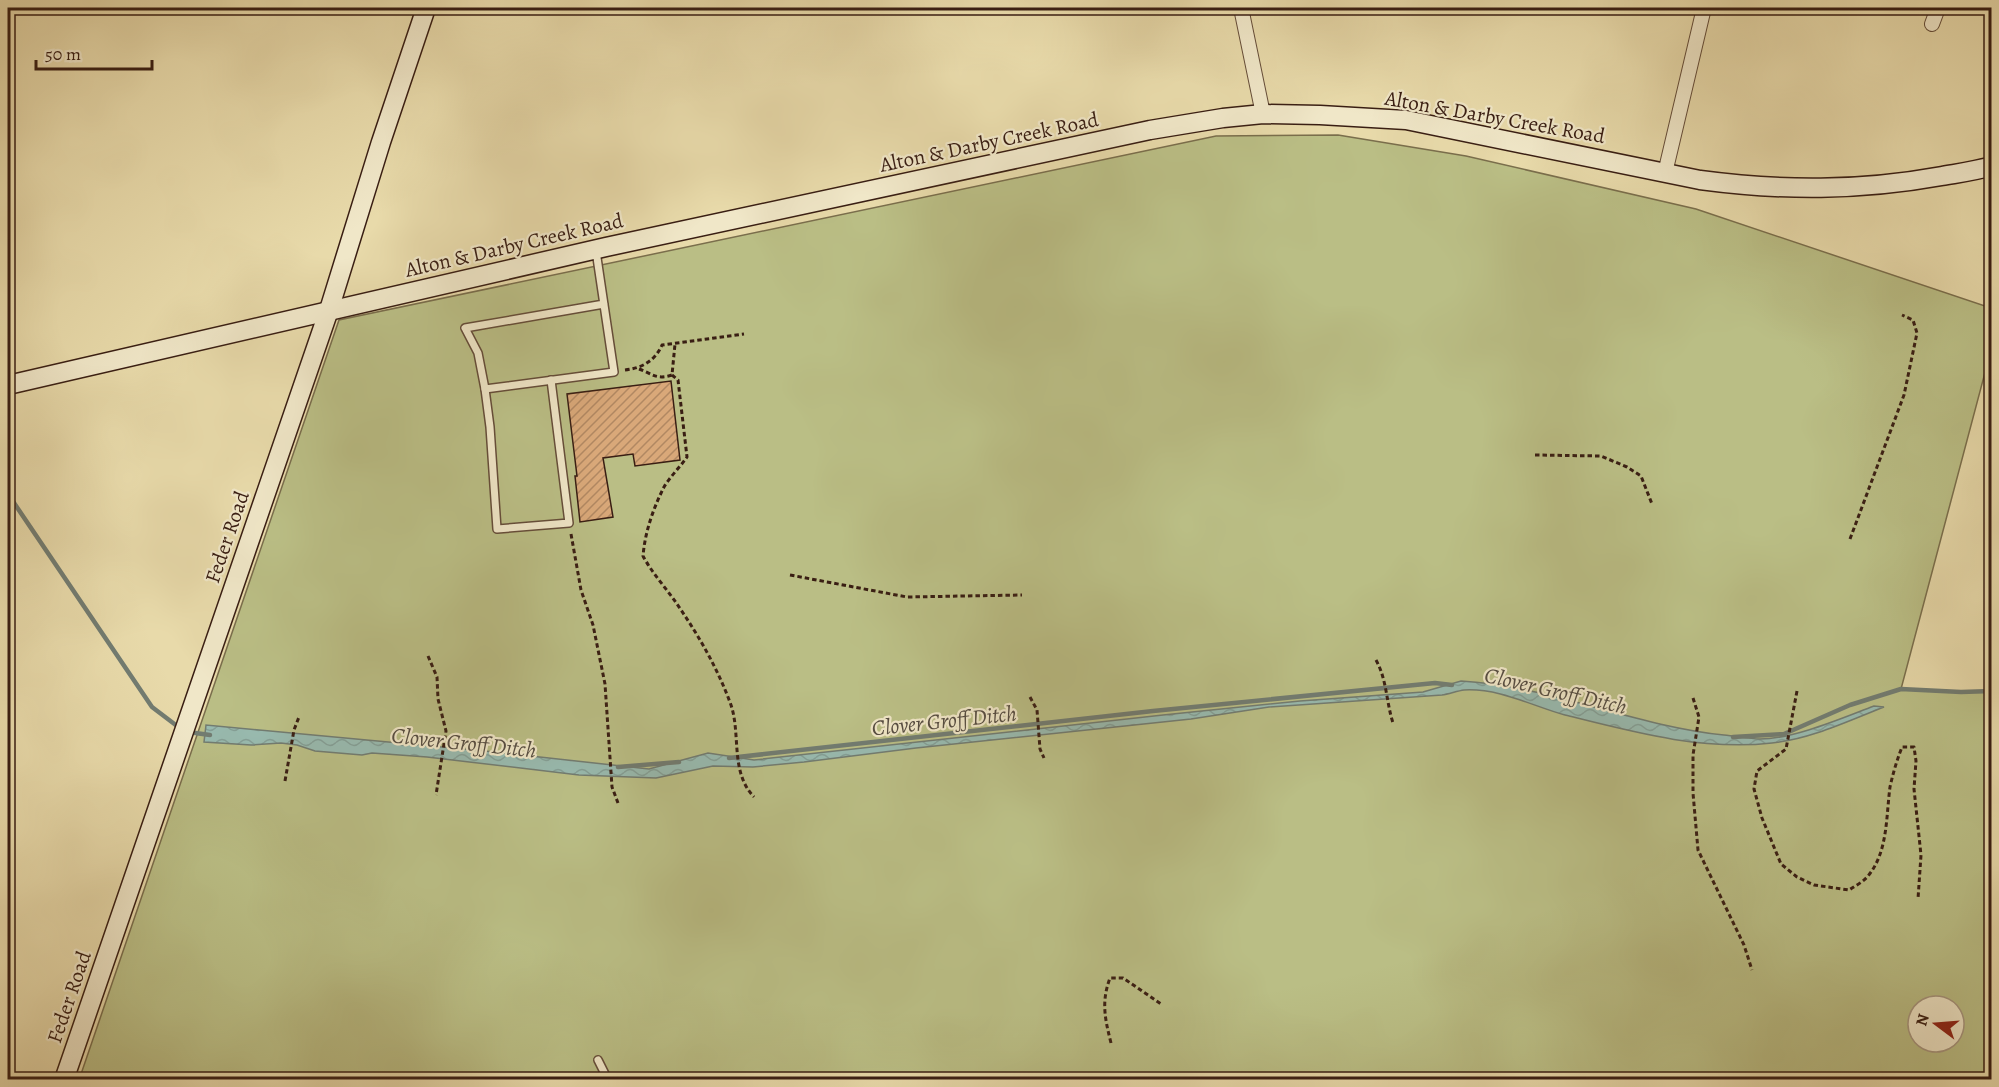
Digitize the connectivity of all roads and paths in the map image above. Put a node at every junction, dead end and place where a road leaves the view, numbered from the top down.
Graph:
1 (426, 8) edge
2 (1241, 8) edge
3 (1704, 8) edge
4 (1938, 8) edge
5 (1932, 24) dead end
6 (1263, 114) junction
7 (1992, 166) edge
8 (1665, 173) junction
9 (596, 249) junction
10 (604, 304) junction
11 (329, 310) junction
12 (1902, 315) dead end
13 (744, 334) dead end
14 (675, 344) junction
15 (639, 369) junction
16 (615, 372) junction
17 (672, 375) junction
18 (551, 380) junction
19 (8, 385) edge
20 (485, 390) junction
21 (1535, 455) dead end
22 (1652, 504) dead end
23 (569, 523) junction
24 (1850, 539) dead end
25 (790, 575) dead end
26 (1023, 595) dead end
27 (428, 656) dead end
28 (1376, 660) dead end
29 (1797, 691) dead end
30 (1030, 697) dead end
31 (1693, 698) dead end
32 (299, 717) dead end
33 (1393, 723) dead end
34 (1044, 758) dead end
35 (285, 781) dead end
36 (436, 795) dead end
37 (754, 797) dead end
38 (618, 803) dead end
39 (1918, 899) dead end
40 (1752, 970) dead end
41 (1161, 1004) dead end
42 (1111, 1043) dead end
43 (598, 1060) dead end
44 (64, 1080) edge
45 (608, 1080) edge

1 - 11 street, Feder Road
2 - 6 street
3 - 8 street
4 - 5 street
6 - 8 street, Alton & Darby Creek Road
6 - 9 street, Alton & Darby Creek Road
7 - 8 street, Alton & Darby Creek Road
9 - 10 lane
9 - 11 street, Alton & Darby Creek Road
10 - 16 lane
10 - 20 lane
11 - 19 street, Alton & Darby Creek Road
11 - 44 street, Feder Road
12 - 24 path
13 - 14 path
14 - 15 path
14 - 17 path
15 - 16 path
15 - 17 path
16 - 18 lane
17 - 37 path
18 - 20 lane
18 - 23 lane
20 - 23 lane
21 - 22 path
23 - 38 path
25 - 26 path
27 - 36 path
28 - 33 path
29 - 39 path
30 - 34 path
31 - 40 path
32 - 35 path
41 - 42 path
43 - 45 lane

